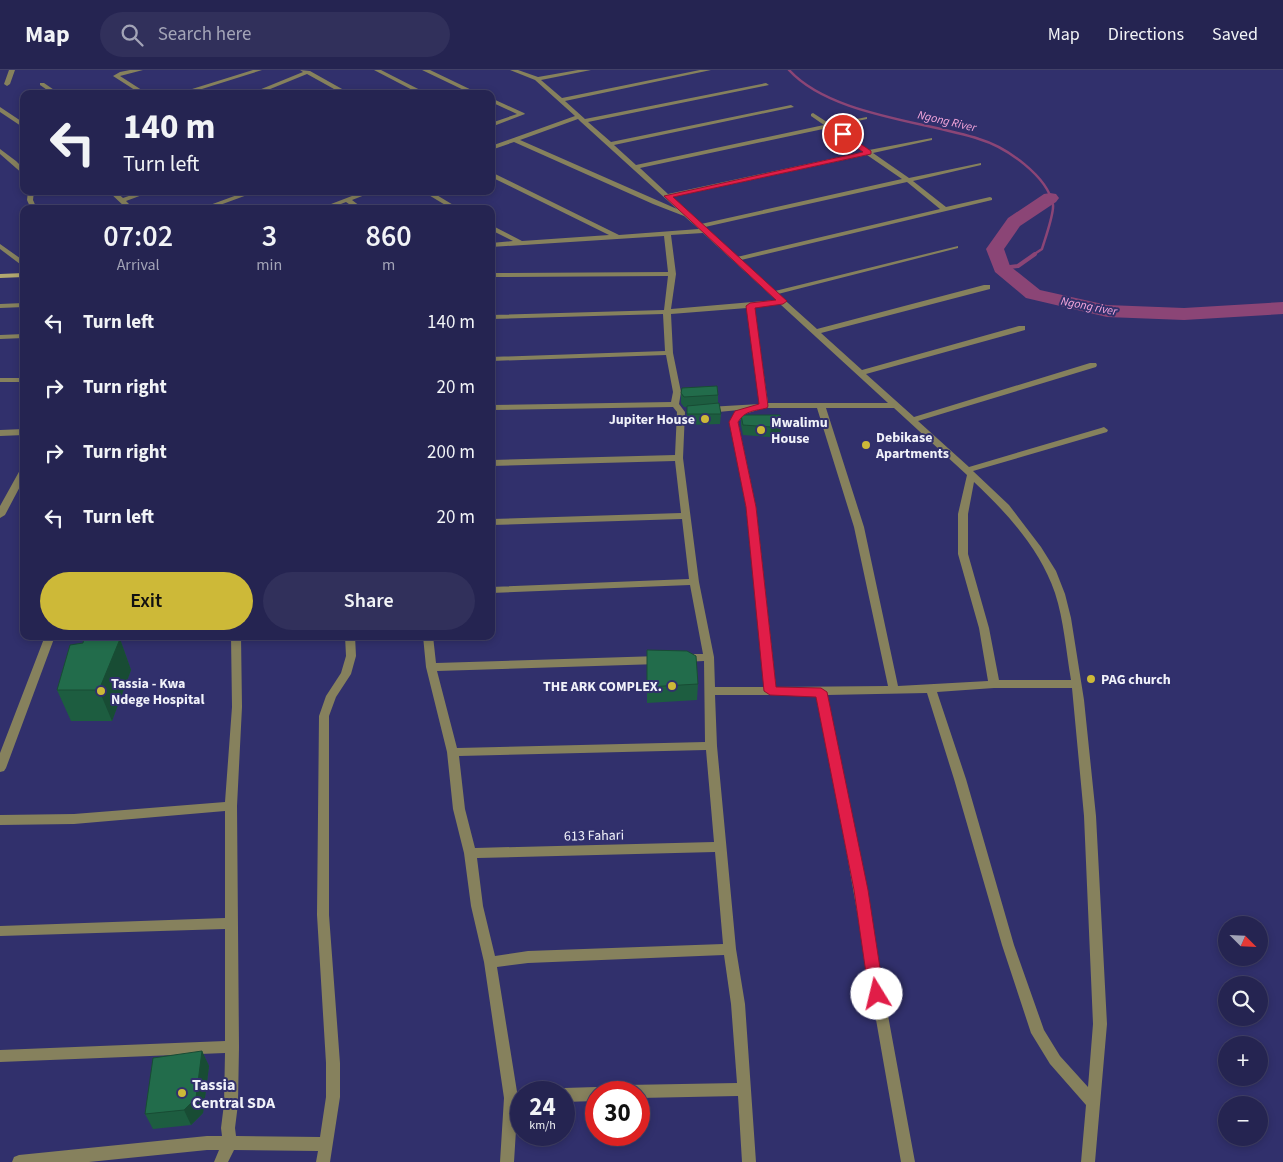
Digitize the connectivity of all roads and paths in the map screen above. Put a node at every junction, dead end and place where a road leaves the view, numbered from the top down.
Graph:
1 (12, 70) edge
2 (134, 70) edge
3 (140, 70) edge
4 (259, 70) edge
5 (377, 70) edge
6 (425, 70) edge
7 (513, 70) edge
8 (527, 70) edge
9 (588, 70) edge
10 (708, 70) edge
11 (305, 71) edge
12 (537, 79) junction
13 (7, 84) dead end
14 (42, 84) dead end
15 (766, 85) dead end
16 (51, 90) edge
17 (139, 90) edge
18 (192, 90) edge
19 (261, 90) edge
20 (341, 90) edge
21 (418, 90) edge
22 (468, 90) edge
23 (562, 100) junction
24 (495, 102) edge
25 (791, 107) dead end
26 (0, 109) edge
27 (814, 114) dead end
28 (865, 118) dead end
29 (581, 119) junction
30 (20, 123) edge
31 (495, 124) edge
32 (830, 126) junction
33 (930, 139) dead end
34 (514, 140) junction
35 (610, 144) junction
36 (495, 147) edge
37 (0, 151) edge
38 (869, 152) junction
39 (20, 160) edge
40 (14, 162) junction
41 (979, 164) dead end
42 (636, 167) junction
43 (20, 169) edge
44 (495, 176) edge
45 (908, 180) junction
46 (115, 195) edge
47 (138, 195) edge
48 (243, 195) edge
49 (361, 195) edge
50 (432, 195) edge
51 (668, 196) junction
52 (990, 199) dead end
53 (347, 200) junction
54 (121, 201) junction
55 (126, 205) edge
56 (214, 205) edge
57 (333, 205) edge
58 (355, 205) edge
59 (450, 205) edge
60 (945, 210) junction
61 (687, 215) junction
62 (704, 228) junction
63 (495, 229) edge
64 (667, 234) junction
65 (617, 237) junction
66 (520, 243) junction
67 (495, 245) edge
68 (0, 246) edge
69 (956, 247) dead end
70 (0, 258) edge
71 (13, 258) junction
72 (738, 259) junction
73 (20, 262) edge
74 (672, 274) junction
75 (20, 275) edge
76 (495, 275) edge
77 (0, 276) edge
78 (987, 287) dead end
79 (774, 293) junction
80 (783, 301) junction
81 (20, 305) edge
82 (0, 306) edge
83 (750, 306) junction
84 (667, 312) junction
85 (495, 317) edge
86 (1022, 328) dead end
87 (815, 332) junction
88 (20, 336) edge
89 (0, 337) edge
90 (669, 353) junction
91 (495, 359) edge
92 (1093, 365) dead end
93 (860, 373) junction
94 (0, 380) edge
95 (20, 380) edge
96 (896, 405) junction
97 (764, 406) junction
98 (821, 406) junction
99 (495, 408) edge
100 (686, 409) junction
101 (912, 420) junction
102 (1104, 430) dead end
103 (20, 432) edge
104 (0, 433) edge
105 (678, 458) junction
106 (495, 463) edge
107 (969, 473) junction
108 (20, 478) edge
109 (0, 515) edge
110 (686, 516) junction
111 (495, 522) edge
112 (694, 582) junction
113 (495, 590) edge
114 (48, 640) edge
115 (236, 640) edge
116 (350, 640) edge
117 (428, 640) edge
118 (710, 657) junction
119 (431, 667) junction
120 (994, 684) junction
121 (1075, 684) junction
122 (894, 690) junction
123 (931, 690) junction
124 (711, 691) junction
125 (770, 691) junction
126 (821, 692) junction
127 (711, 746) junction
128 (454, 752) junction
129 (0, 768) edge
130 (231, 806) junction
131 (0, 820) edge
132 (720, 847) junction
133 (470, 852) junction
134 (231, 922) junction
135 (0, 931) edge
136 (730, 949) junction
137 (490, 962) junction
138 (232, 1047) junction
139 (0, 1056) edge
140 (513, 1081) edge
141 (744, 1089) junction
142 (650, 1091) edge
143 (1093, 1103) junction
144 (510, 1141) edge
145 (230, 1142) junction
146 (326, 1144) junction
147 (19, 1162) edge
148 (221, 1162) edge
149 (323, 1162) edge
150 (507, 1162) edge
151 (749, 1162) edge
152 (908, 1162) edge
153 (1088, 1162) edge

1 - 13 street
2 - 3 street
2 - 17 street
4 - 18 street
5 - 21 street
6 - 22 street
7 - 12 street
8 - 12 street
9 - 12 street
10 - 23 street
11 - 19 street
11 - 20 street
12 - 23 street
14 - 16 street
15 - 29 street
23 - 29 street
24 - 31 street
25 - 35 street
26 - 30 street
27 - 32 street
28 - 32 street
29 - 34 street
29 - 35 street
32 - 38 street
32 - 42 street
33 - 38 street
34 - 36 street
34 - 61 street
35 - 42 street
37 - 40 street
38 - 45 street
38 - 51 street
39 - 40 street
40 - 43 street
41 - 45 street
42 - 51 street
44 - 65 street
45 - 60 street
45 - 62 street
46 - 54 street
47 - 54 street
48 - 56 street
49 - 53 street
50 - 59 street
51 - 61 street
52 - 60 street
53 - 57 street
53 - 58 street
54 - 55 street
60 - 72 street
61 - 62 street
62 - 64 street
62 - 72 street
63 - 66 street
64 - 65 street
64 - 74 street
65 - 66 street
66 - 67 street
68 - 71 street
69 - 79 street
70 - 71 street
71 - 73 street
72 - 79 street
74 - 76 street
74 - 84 street
75 - 77 street
78 - 87 street
79 - 80 street
80 - 83 street
80 - 87 street
81 - 82 street
83 - 84 street
83 - 97 street
84 - 85 street
84 - 90 street
86 - 93 street
87 - 93 street
88 - 89 street
90 - 91 street
90 - 100 street
92 - 101 street
93 - 96 street
94 - 95 street
96 - 98 street
96 - 101 street
97 - 98 street
97 - 100 street
97 - 125 street
98 - 122 street
99 - 100 street
100 - 105 street
101 - 107 street
102 - 107 street
103 - 104 street
105 - 106 street
105 - 110 street
107 - 120 street
107 - 121 street
108 - 109 street
110 - 111 street
110 - 112 street
112 - 113 street
112 - 118 street
114 - 129 street
115 - 130 street
116 - 146 street
117 - 119 street
118 - 119 street
118 - 124 street
119 - 128 street
120 - 121 street
120 - 123 street
121 - 143 street
122 - 123 street
122 - 126 street
123 - 143 street
124 - 125 street
124 - 127 street
125 - 126 street
126 - 152 street
127 - 128 street
127 - 132 street
128 - 133 street
130 - 131 street
130 - 134 street
132 - 133 street, 613 Fahari
132 - 136 street
133 - 137 street
134 - 135 street
134 - 138 street
136 - 137 street
136 - 141 street
137 - 140 street
138 - 139 street
138 - 145 street
141 - 142 street
141 - 151 street
143 - 153 street
144 - 150 street
145 - 146 street
145 - 147 street
145 - 148 street
146 - 149 street

